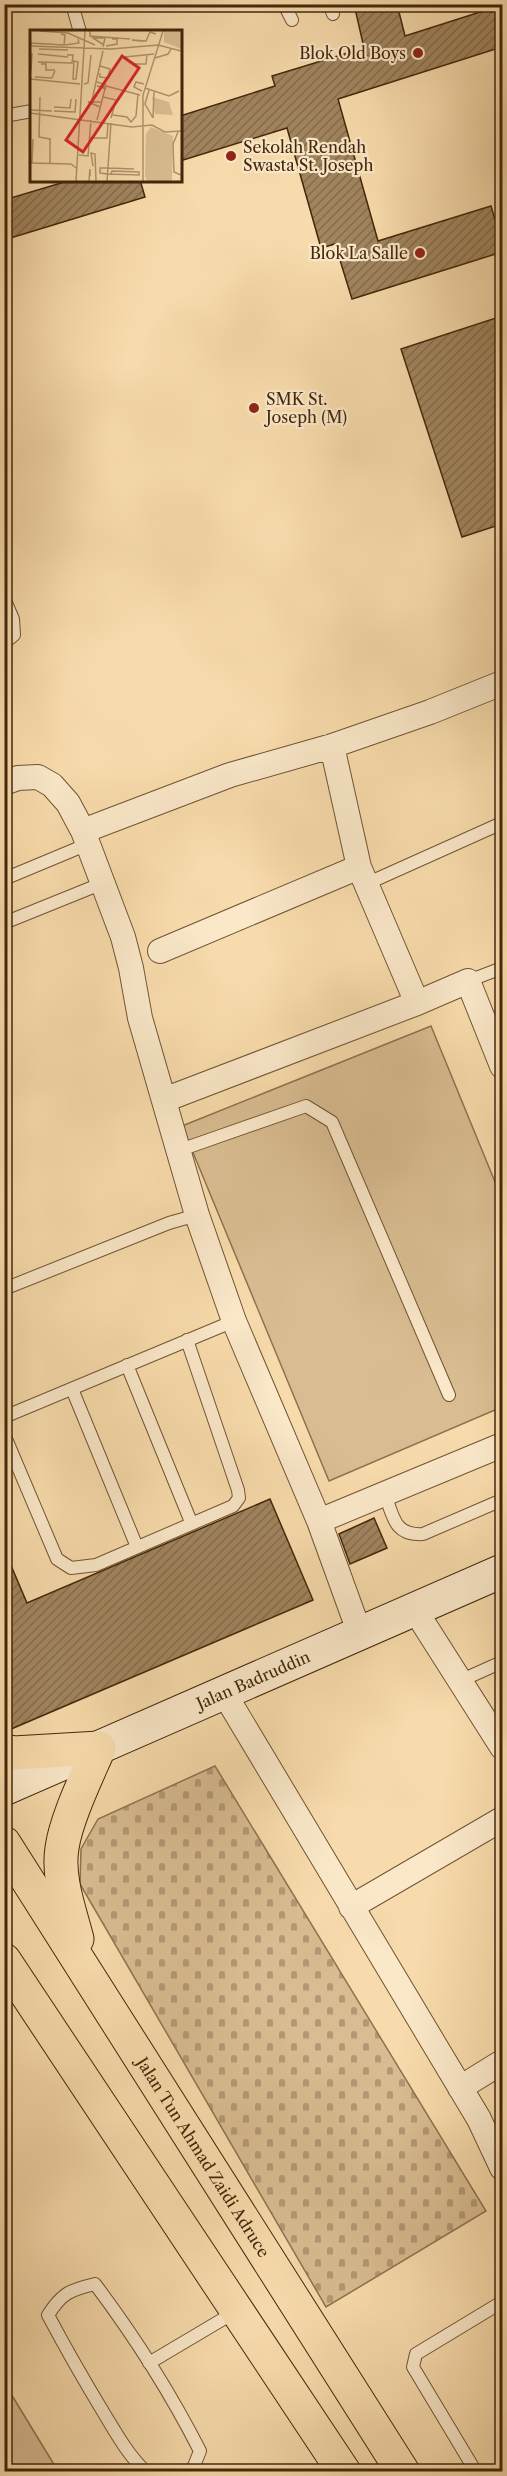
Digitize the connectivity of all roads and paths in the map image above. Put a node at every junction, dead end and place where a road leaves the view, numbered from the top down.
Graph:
1 (72, 4) edge
2 (284, 4) edge
3 (292, 20) dead end
4 (79, 30) edge
5 (30, 111) edge
6 (4, 116) edge
7 (4, 598) edge
8 (4, 643) edge
9 (502, 683) edge
10 (332, 746) junction
11 (4, 783) edge
12 (502, 823) edge
13 (86, 837) junction
14 (362, 875) junction
15 (4, 879) edge
16 (103, 883) junction
17 (4, 923) edge
18 (160, 951) dead end
19 (502, 968) edge
20 (468, 981) junction
21 (417, 1004) junction
22 (502, 1066) edge
23 (164, 1100) junction
24 (180, 1150) junction
25 (197, 1215) junction
26 (4, 1289) edge
27 (234, 1321) junction
28 (187, 1340) junction
29 (128, 1365) junction
30 (72, 1389) junction
31 (450, 1395) dead end
32 (4, 1417) edge
33 (4, 1434) edge
34 (502, 1445) edge
35 (385, 1494) junction
36 (502, 1500) edge
37 (319, 1521) junction
38 (191, 1522) junction
39 (138, 1547) junction
40 (502, 1571) edge
41 (416, 1610) junction
42 (360, 1634) junction
43 (502, 1662) edge
44 (462, 1680) junction
45 (224, 1693) junction
46 (99, 1748) junction
47 (502, 1748) edge
48 (4, 1751) edge
49 (4, 1789) edge
50 (502, 1819) edge
51 (4, 1843) edge
52 (351, 1907) junction
53 (4, 1960) edge
54 (84, 1966) junction
55 (502, 2062) edge
56 (460, 2088) junction
57 (502, 2168) edge
58 (502, 2301) edge
59 (237, 2311) junction
60 (149, 2363) junction
61 (146, 2472) edge
62 (188, 2472) edge
63 (344, 2472) edge
64 (403, 2472) edge
65 (476, 2472) edge

1 - 4 lane
2 - 3 lane
5 - 6 lane
7 - 8 lane
9 - 10 street
10 - 13 street
10 - 14 street
11 - 13 street
12 - 14 lane
13 - 15 lane
13 - 16 street
14 - 18 street
14 - 21 street
16 - 17 lane
16 - 23 street
19 - 20 lane
20 - 21 street
20 - 22 street
21 - 23 street
23 - 24 street
24 - 25 street
24 - 31 lane
25 - 26 lane
25 - 27 street
27 - 28 lane
27 - 37 street
28 - 29 lane
28 - 38 lane
29 - 30 lane
29 - 38 lane
30 - 32 lane
30 - 39 lane
33 - 39 lane
34 - 35 street
35 - 36 lane
35 - 37 street
37 - 42 street
38 - 39 lane
40 - 41 main road, Jalan Badruddin
41 - 42 main road, Jalan Badruddin
41 - 44 street
42 - 45 main road, Jalan Badruddin
43 - 44 lane
44 - 47 street
45 - 46 main road, Jalan Badruddin
45 - 52 street
46 - 48 main road
46 - 49 main road, Jalan Badruddin
46 - 54 main road
50 - 52 street
51 - 54 main road, Jalan Tun Ahmad Zaidi Adruce
52 - 56 street
53 - 59 main road
54 - 64 main road, Jalan Tun Ahmad Zaidi Adruce
55 - 56 street
56 - 57 street
58 - 65 lane
59 - 60 lane
59 - 63 main road
60 - 61 lane
60 - 62 lane

